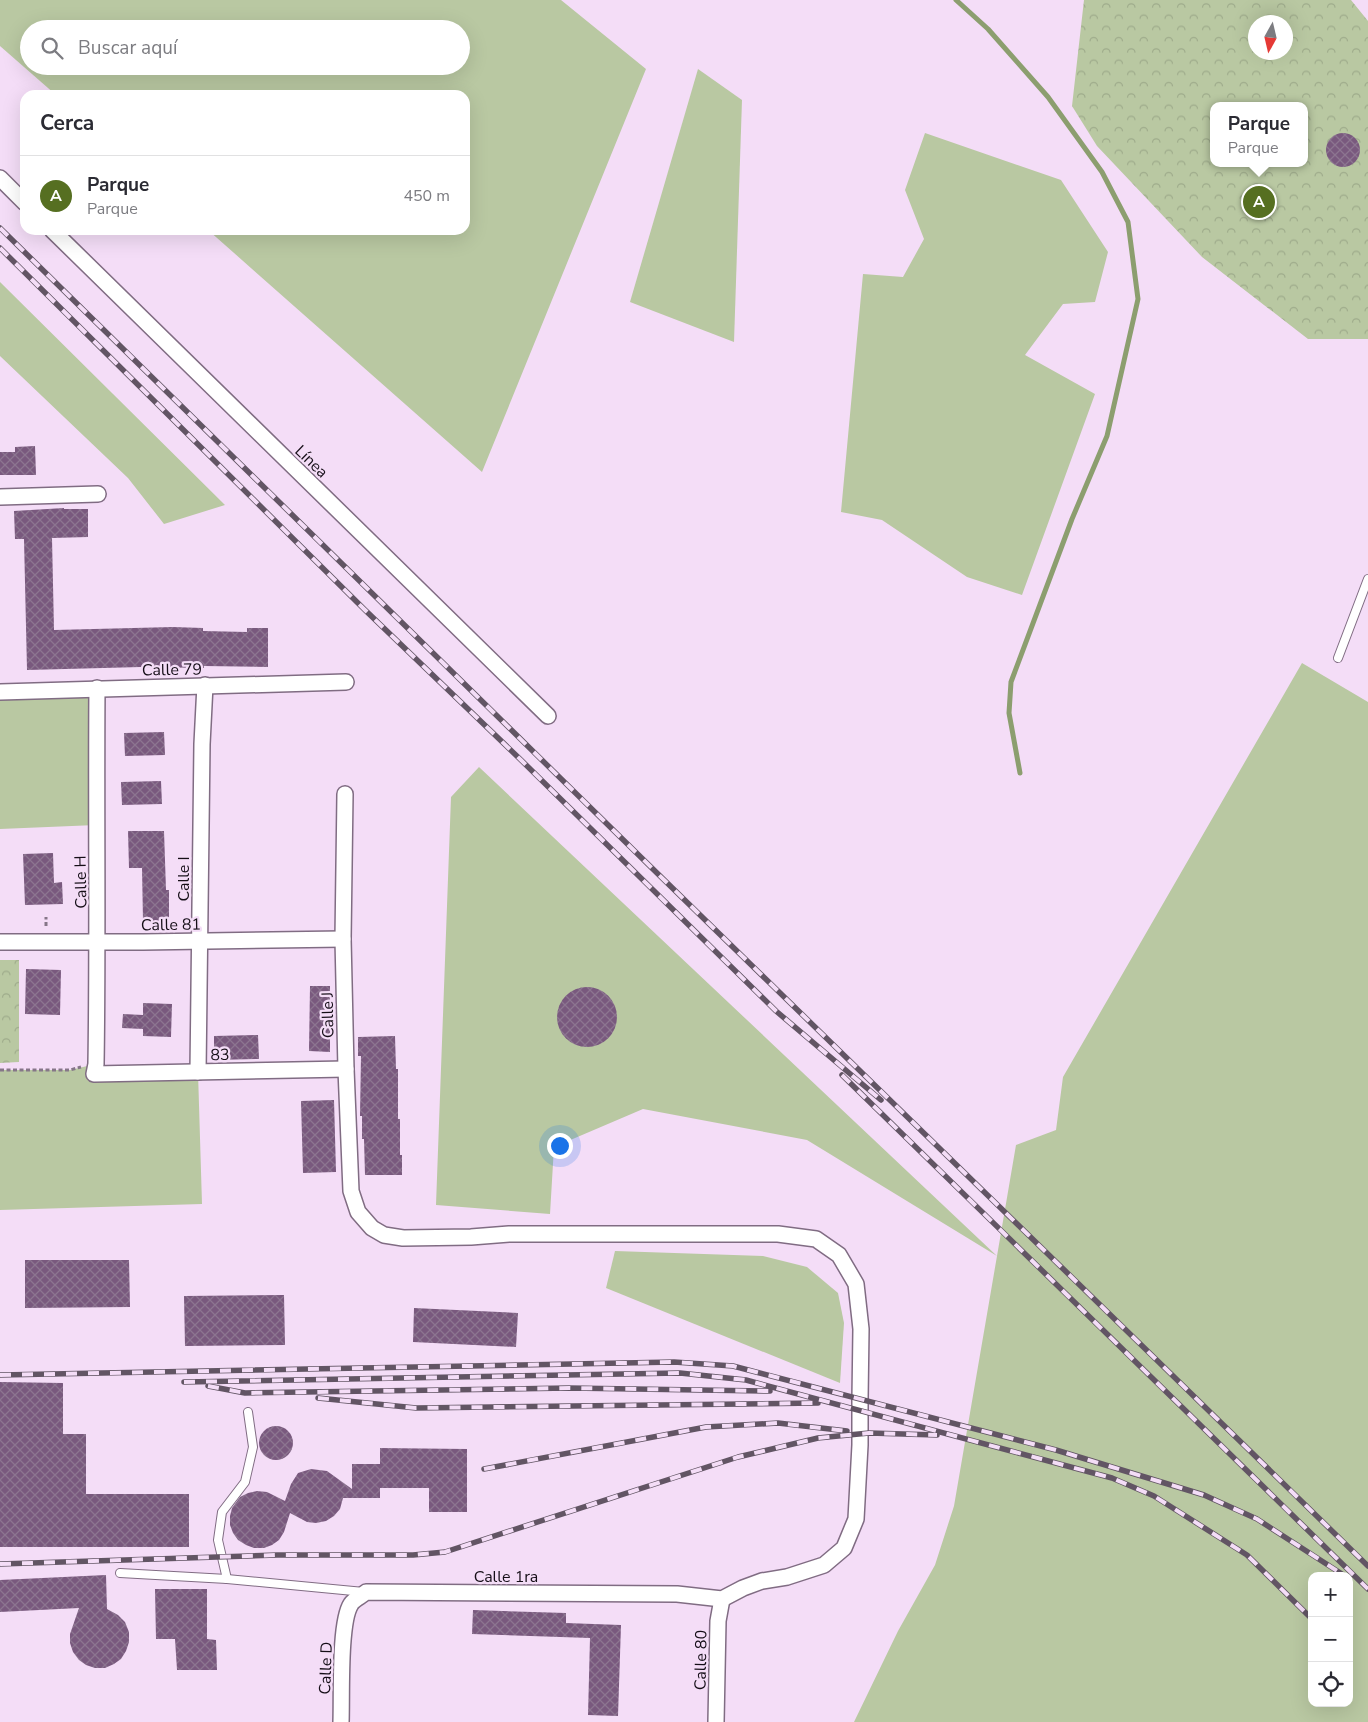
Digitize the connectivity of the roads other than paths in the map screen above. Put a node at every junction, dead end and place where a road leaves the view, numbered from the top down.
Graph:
1 (0, 178) edge
2 (20, 198) edge
3 (57, 235) edge
4 (98, 494) dead end
5 (0, 497) edge
6 (1368, 579) edge
7 (1338, 658) dead end
8 (346, 682) dead end
9 (205, 686) junction
10 (97, 688) junction
11 (0, 692) edge
12 (548, 716) dead end
13 (345, 794) dead end
14 (343, 939) junction
15 (200, 941) junction
16 (0, 942) edge
17 (98, 943) junction
18 (95, 1069) joint
19 (346, 1069) junction
20 (198, 1072) junction
21 (248, 1412) dead end
22 (120, 1572) dead end
23 (227, 1579) junction
24 (366, 1592) junction
25 (722, 1599) junction
26 (341, 1722) edge
27 (716, 1722) edge

1 - 2 street
3 - 12 street, Línea
4 - 5 street
6 - 7 lane
8 - 9 street, Calle 79
9 - 10 street, Calle 79
9 - 15 street, Calle I
10 - 11 street, Calle 79
10 - 17 street, Calle H
13 - 14 street, Calle J
14 - 15 street, Calle 81
14 - 19 street, Calle J
15 - 17 street, Calle 81
15 - 20 street, Calle I
16 - 17 street, Calle 81
17 - 18 street, Calle H
18 - 20 street, 83
19 - 20 street, 83
19 - 25 street, Calle J
21 - 23 lane
22 - 23 lane
23 - 24 lane
24 - 25 street, Calle 1ra
24 - 26 street, Calle D
25 - 27 street, Calle 80

